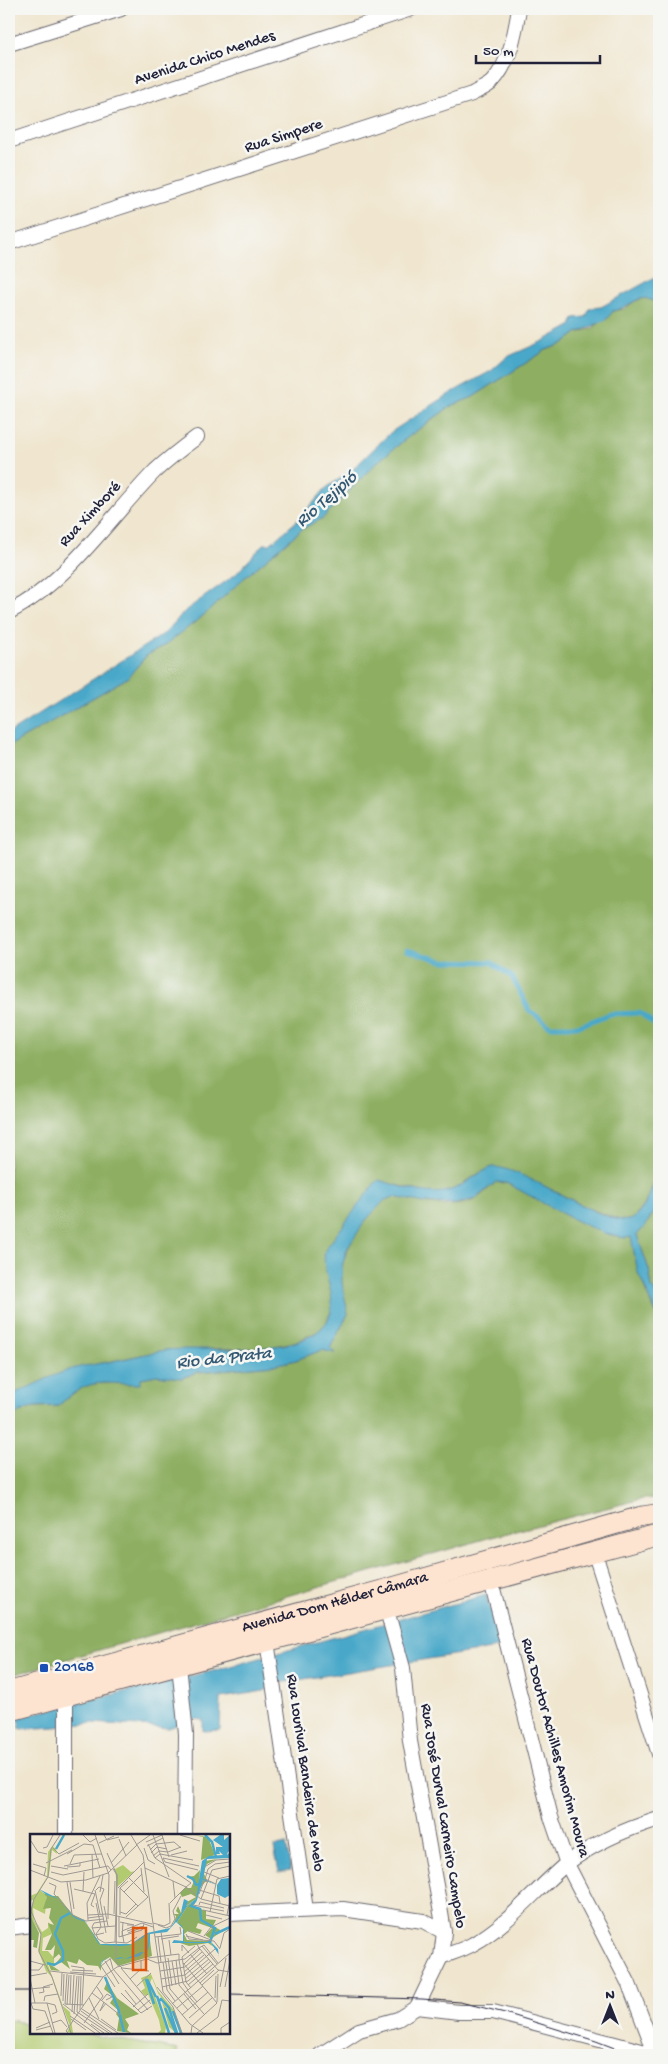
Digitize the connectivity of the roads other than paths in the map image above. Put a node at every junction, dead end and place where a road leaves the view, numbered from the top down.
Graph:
1 (121, 9) edge
2 (411, 9) edge
3 (519, 9) edge
4 (9, 44) edge
5 (9, 141) edge
6 (9, 243) edge
7 (197, 437) dead end
8 (9, 612) edge
9 (659, 1514) edge
10 (659, 1535) edge
11 (594, 1551) junction
12 (491, 1581) junction
13 (388, 1613) junction
14 (268, 1647) junction
15 (179, 1671) junction
16 (9, 1692) edge
17 (67, 1699) junction
18 (9, 1711) edge
19 (659, 1754) edge
20 (659, 1819) edge
21 (66, 1834) edge
22 (185, 1834) edge
23 (566, 1864) junction
24 (306, 1910) junction
25 (230, 1914) edge
26 (30, 1925) edge
27 (9, 1928) edge
28 (444, 1932) junction
29 (441, 1957) junction
30 (417, 2006) junction
31 (320, 2055) edge
32 (656, 2055) edge

1 - 4 street
2 - 5 street, Avenida Chico Mendes
3 - 6 street, Rua Simpere
7 - 8 street, Rua Ximboré
9 - 16 main road, Avenida Dom Hélder Câmara
10 - 11 main road, Avenida Dom Hélder Câmara
11 - 12 main road, Avenida Dom Hélder Câmara
11 - 19 street
12 - 13 main road, Avenida Dom Hélder Câmara
12 - 23 street, Rua Doutor Achilles Amorim Moura
13 - 14 main road, Avenida Dom Hélder Câmara
13 - 28 street, Rua José Durval Carneiro Campelo
14 - 15 main road, Avenida Dom Hélder Câmara
14 - 24 street, Rua Lourival Bandeira de Melo
15 - 17 main road, Avenida Dom Hélder Câmara
15 - 22 street
17 - 18 main road, Avenida Dom Hélder Câmara
17 - 21 street
20 - 23 street
23 - 29 street
23 - 32 street, Rua Doutor Achilles Amorim Moura
24 - 25 street
24 - 28 street
26 - 27 street
28 - 29 street, Rua José Durval Carneiro Campelo
29 - 30 street, Rua José Durval Carneiro Campelo
30 - 31 street
30 - 32 street, Rua Doutor Achilles Amorim Moura

